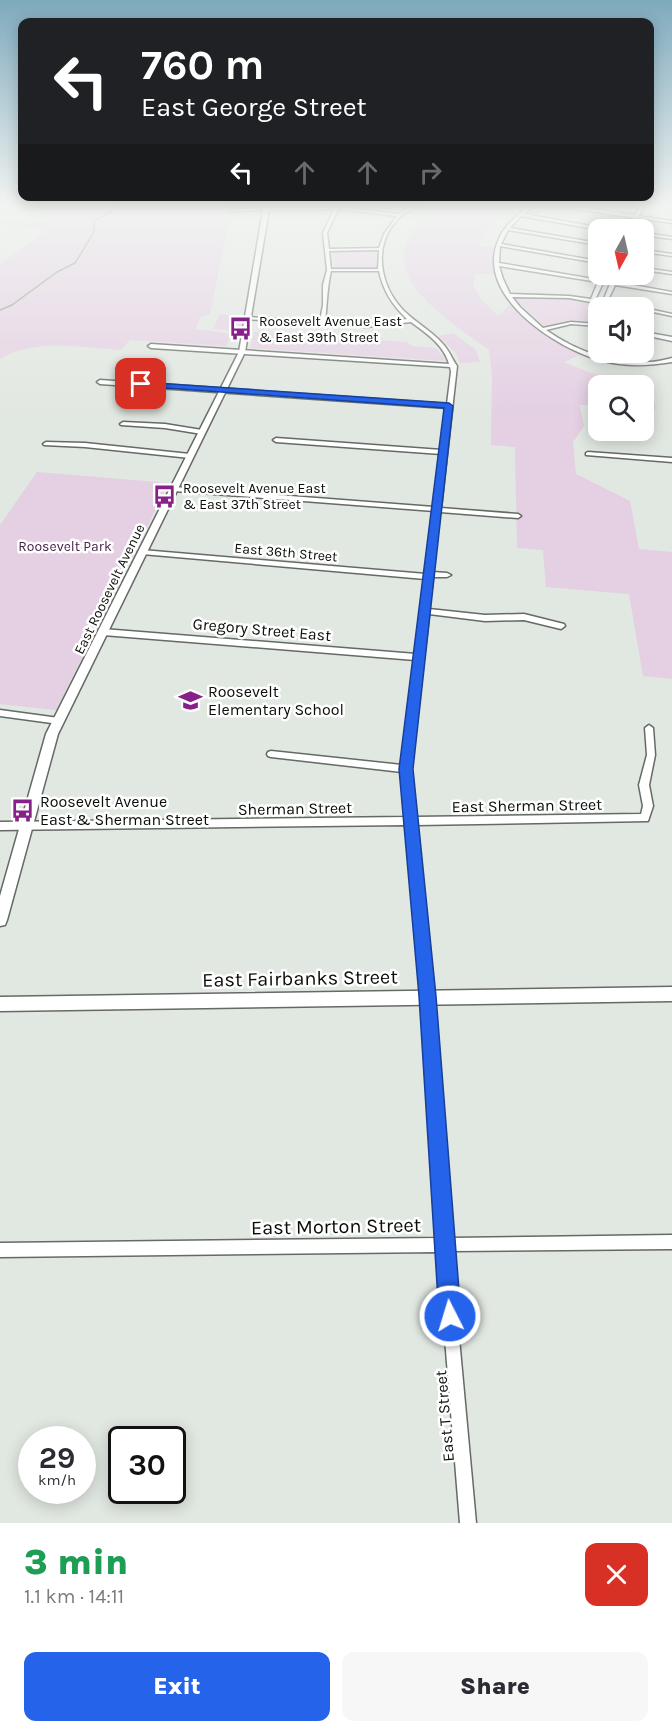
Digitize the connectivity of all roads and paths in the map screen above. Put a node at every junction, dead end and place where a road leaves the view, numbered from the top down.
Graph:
1 (255, 275) edge
2 (328, 275) edge
3 (384, 275) edge
4 (499, 275) edge
5 (565, 275) edge
6 (588, 279) edge
7 (625, 285) edge
8 (672, 293) edge
9 (508, 295) junction
10 (588, 300) edge
11 (654, 311) edge
12 (672, 315) edge
13 (248, 318) junction
14 (412, 320) junction
15 (322, 323) junction
16 (588, 324) edge
17 (542, 330) junction
18 (654, 336) edge
19 (672, 339) edge
20 (151, 346) dead end
21 (242, 352) junction
22 (672, 360) edge
23 (453, 366) junction
24 (100, 382) dead end
25 (223, 390) junction
26 (449, 406) junction
27 (123, 424) dead end
28 (202, 432) junction
29 (276, 440) dead end
30 (46, 444) dead end
31 (443, 452) junction
32 (588, 454) dead end
33 (190, 456) junction
34 (672, 460) edge
35 (174, 489) junction
36 (436, 511) junction
37 (518, 516) dead end
38 (142, 552) junction
39 (428, 575) junction
40 (447, 575) dead end
41 (425, 611) junction
42 (561, 627) dead end
43 (103, 632) junction
44 (419, 657) junction
45 (0, 713) edge
46 (59, 721) junction
47 (649, 728) dead end
48 (271, 754) dead end
49 (406, 769) junction
50 (410, 822) junction
51 (0, 826) edge
52 (27, 826) junction
53 (0, 920) edge
54 (672, 994) edge
55 (427, 996) junction
56 (0, 1004) edge
57 (672, 1242) edge
58 (444, 1244) junction
59 (0, 1250) edge
60 (468, 1523) edge

1 - 13 street, East Roosevelt Avenue
2 - 15 street
3 - 14 street
4 - 9 street
5 - 6 street
7 - 8 street
9 - 10 street
9 - 17 street
11 - 12 street
13 - 15 street
13 - 21 street, East Roosevelt Avenue
14 - 15 street
14 - 23 street
16 - 17 street
17 - 22 street
18 - 19 street
20 - 21 street
21 - 23 street
21 - 25 street, East Roosevelt Avenue
23 - 26 street, East T Street
24 - 25 street
25 - 26 street
25 - 28 street, East Roosevelt Avenue
26 - 31 street, East T Street
27 - 28 street
28 - 33 street, East Roosevelt Avenue
29 - 31 street
30 - 33 street
31 - 36 street, East T Street
32 - 34 street
33 - 35 street, East Roosevelt Avenue
35 - 36 street
35 - 38 street, East Roosevelt Avenue
36 - 37 street
36 - 39 street, East T Street
38 - 39 street, East 36th Street
38 - 43 street, East Roosevelt Avenue
39 - 40 street, East 36th Street
39 - 41 street, East T Street
41 - 42 street
41 - 44 street, East T Street
43 - 44 street, Gregory Street East
43 - 46 street, East Roosevelt Avenue
44 - 49 street, East T Street
45 - 46 street
46 - 52 street, East Roosevelt Avenue
47 - 50 street, East Sherman Street
48 - 49 street
49 - 50 street, East T Street
50 - 52 street, Sherman Street
50 - 55 street, East T Street
51 - 52 street, Sherman Street
52 - 53 street, East Roosevelt Avenue
54 - 55 street, East Fairbanks Street
55 - 56 street, East Fairbanks Street
55 - 58 street, East T Street
57 - 58 street, East Morton Street
58 - 59 street, East Morton Street
58 - 60 street, East T Street

